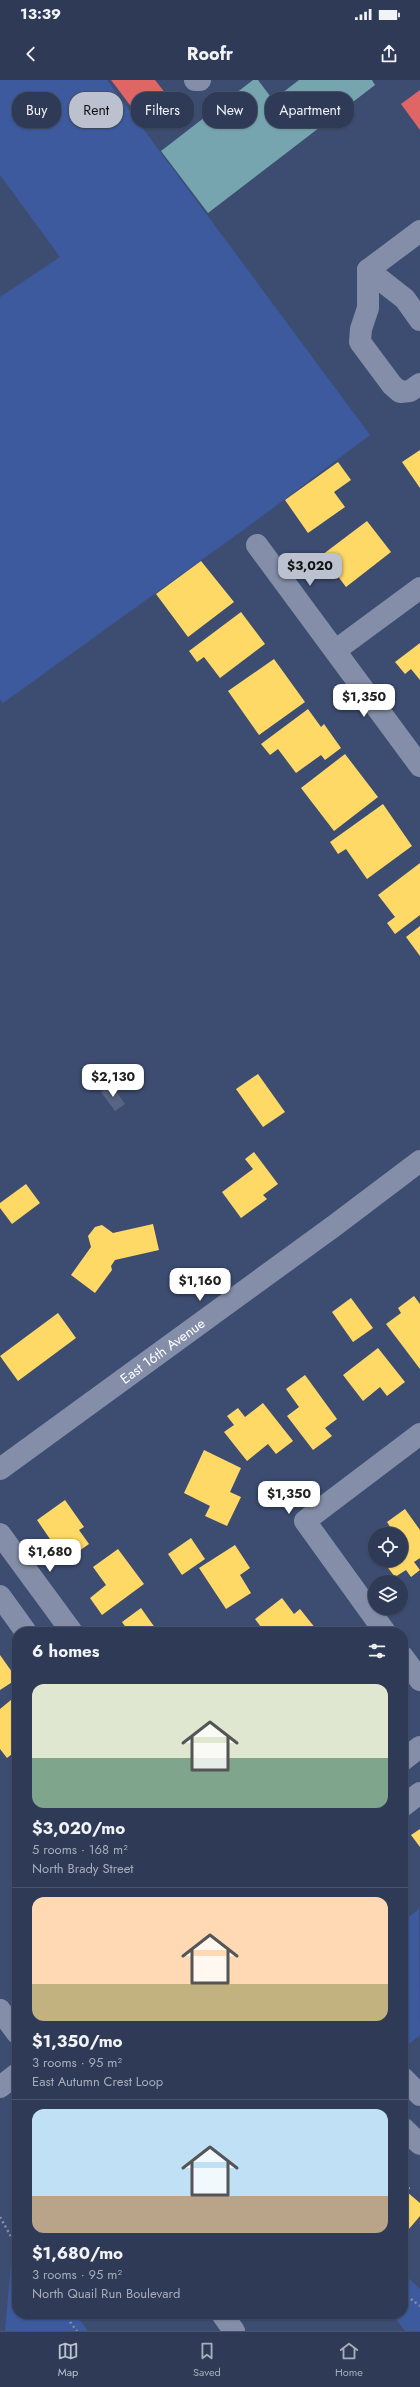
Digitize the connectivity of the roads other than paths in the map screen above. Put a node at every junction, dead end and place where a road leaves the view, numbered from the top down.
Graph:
1 (195, 80) edge
2 (200, 80) edge
3 (420, 231) edge
4 (368, 270) junction
5 (420, 320) edge
6 (420, 384) edge
7 (257, 544) dead end
8 (420, 588) edge
9 (336, 650) junction
10 (420, 766) edge
11 (420, 1161) edge
12 (420, 1434) edge
13 (0, 1469) edge
14 (0, 1534) edge
15 (0, 1596) edge
16 (22, 1627) edge
17 (68, 1627) edge
18 (381, 1627) edge
19 (408, 1664) edge
20 (420, 1680) edge
21 (420, 1747) edge
22 (408, 1756) edge
23 (420, 1793) edge
24 (408, 1802) edge
25 (0, 2010) edge
26 (12, 2026) edge
27 (12, 2078) edge
28 (408, 2083) edge
29 (0, 2087) edge
30 (420, 2095) edge
31 (408, 2133) edge
32 (420, 2144) edge
33 (226, 2319) edge
34 (234, 2331) edge

1 - 2 street
3 - 4 street
4 - 5 street
4 - 6 street
7 - 9 street
8 - 9 street
9 - 10 street
11 - 13 street, East 16th Avenue
12 - 18 street
14 - 17 street
15 - 16 street
19 - 20 street
21 - 22 street
23 - 24 street
25 - 26 street
27 - 29 street
28 - 30 street
31 - 32 street
33 - 34 street

